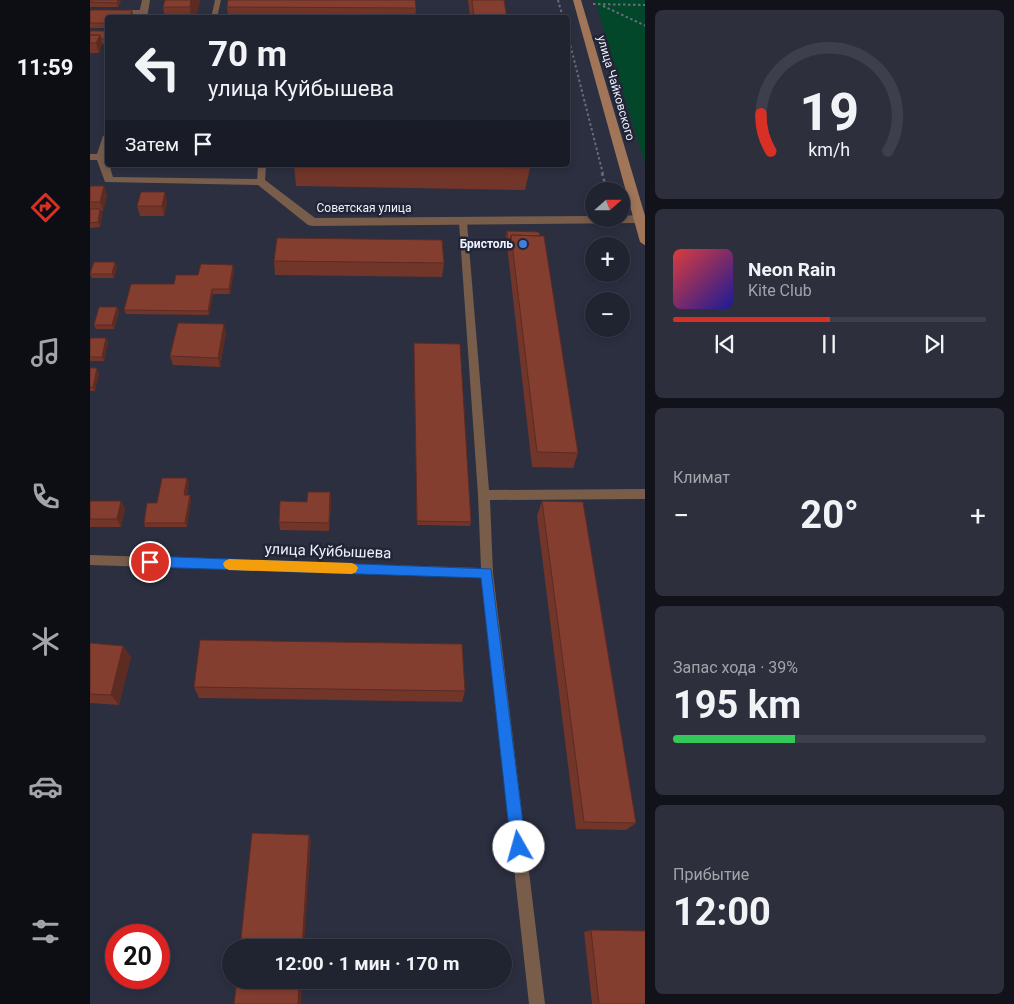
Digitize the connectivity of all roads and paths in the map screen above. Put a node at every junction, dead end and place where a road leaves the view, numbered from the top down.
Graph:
1 (146, 0) edge
2 (218, 0) edge
3 (558, 0) edge
4 (578, 2) edge
5 (600, 4) junction
6 (645, 5) edge
7 (90, 12) edge
8 (142, 15) edge
9 (215, 15) edge
10 (562, 15) edge
11 (645, 26) edge
12 (570, 44) edge
13 (105, 144) edge
14 (100, 157) edge
15 (262, 167) edge
16 (261, 182) junction
17 (605, 182) edge
18 (638, 219) junction
19 (463, 222) junction
20 (645, 242) edge
21 (645, 494) edge
22 (484, 495) junction
23 (90, 560) edge
24 (486, 573) junction
25 (537, 1004) edge

1 - 8 street
2 - 9 lane
3 - 10 path
4 - 5 path
4 - 18 street, улица Чайковского
5 - 6 path
5 - 11 path
7 - 8 lane
12 - 17 path
13 - 14 street
14 - 16 street
15 - 16 lane
16 - 19 street, Советская улица
18 - 19 street, Советская улица
18 - 20 street, улица Чайковского
19 - 22 lane
21 - 22 lane
22 - 24 lane
23 - 24 lane, улица Куйбышева
24 - 25 lane

